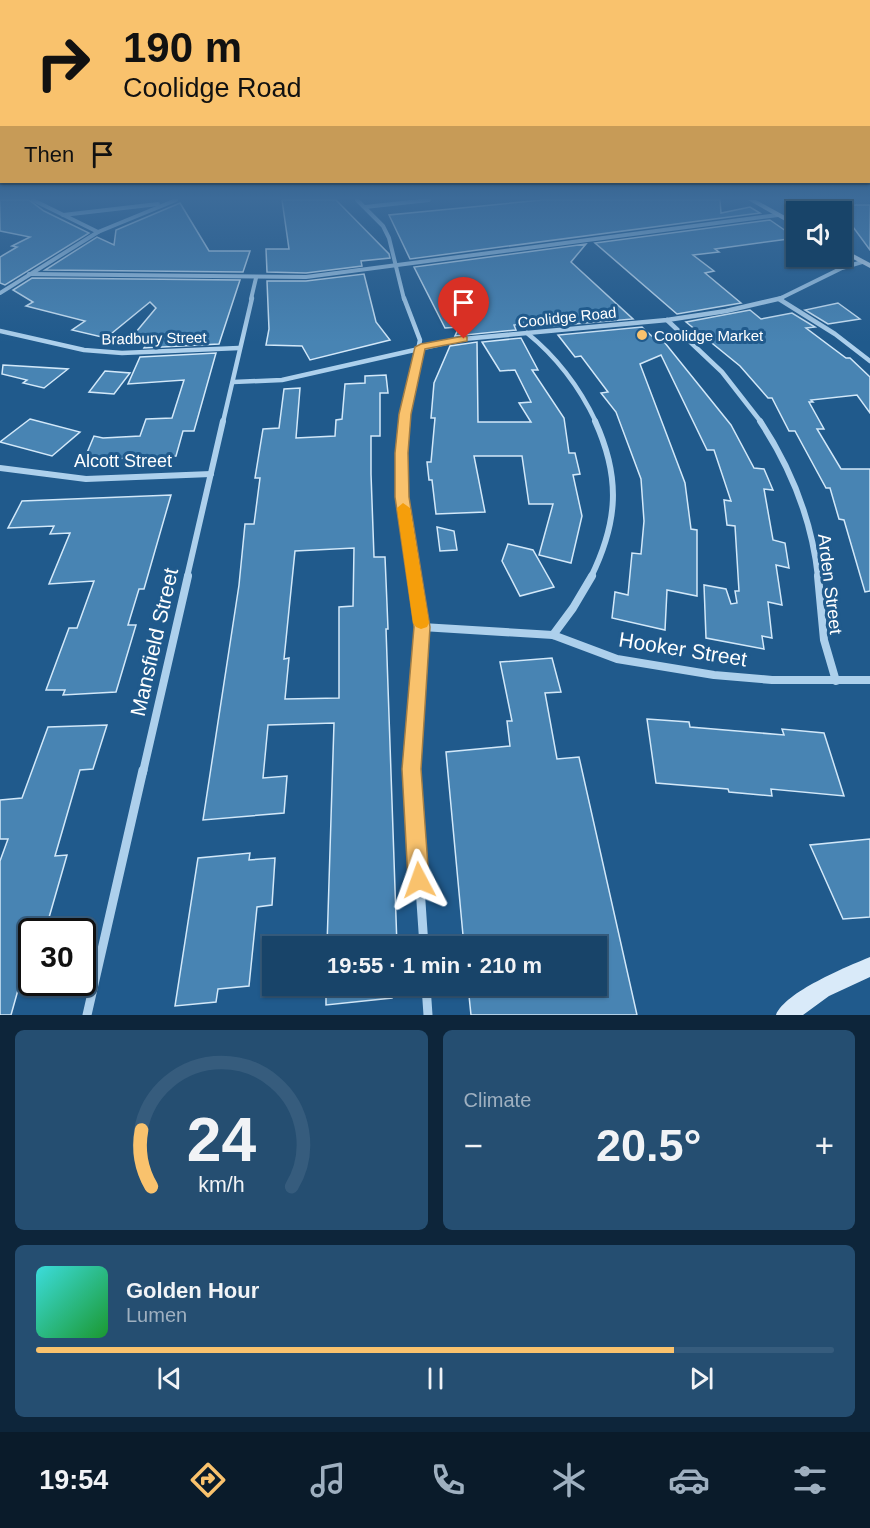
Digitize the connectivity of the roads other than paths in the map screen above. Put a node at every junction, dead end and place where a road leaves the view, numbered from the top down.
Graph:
1 (73, 247) edge
2 (390, 247) edge
3 (525, 247) edge
4 (852, 256) edge
5 (395, 264) junction
6 (866, 264) edge
7 (29, 274) junction
8 (256, 278) junction
9 (0, 293) edge
10 (779, 299) junction
11 (667, 320) junction
12 (0, 331) edge
13 (527, 333) junction
14 (421, 347) junction
15 (239, 348) junction
16 (870, 361) edge
17 (233, 382) junction
18 (0, 468) edge
19 (211, 474) junction
20 (422, 627) junction
21 (553, 635) junction
22 (870, 680) edge
23 (836, 681) junction
24 (422, 936) edge
25 (870, 967) edge
26 (427, 996) edge
27 (87, 1015) edge
28 (428, 1015) edge
29 (786, 1015) edge

1 - 7 street
2 - 5 street
3 - 5 street
4 - 6 main road
5 - 8 street
5 - 14 street
6 - 10 street, Coolidge Road
7 - 8 street
7 - 9 street
8 - 15 street, Mansfield Street
10 - 11 street, Coolidge Road
10 - 16 street
11 - 13 street, Coolidge Road
11 - 23 street, Arden Street
12 - 15 street, Bradbury Street
13 - 14 street, Coolidge Road
13 - 21 street
14 - 17 street, Coolidge Road
14 - 20 street
15 - 17 street, Mansfield Street
17 - 19 street, Mansfield Street
18 - 19 street, Alcott Street
19 - 27 street, Mansfield Street
20 - 21 street, Hooker Street
20 - 24 street
21 - 23 street, Hooker Street
22 - 23 street, Hooker Street
25 - 29 main road
26 - 28 street

